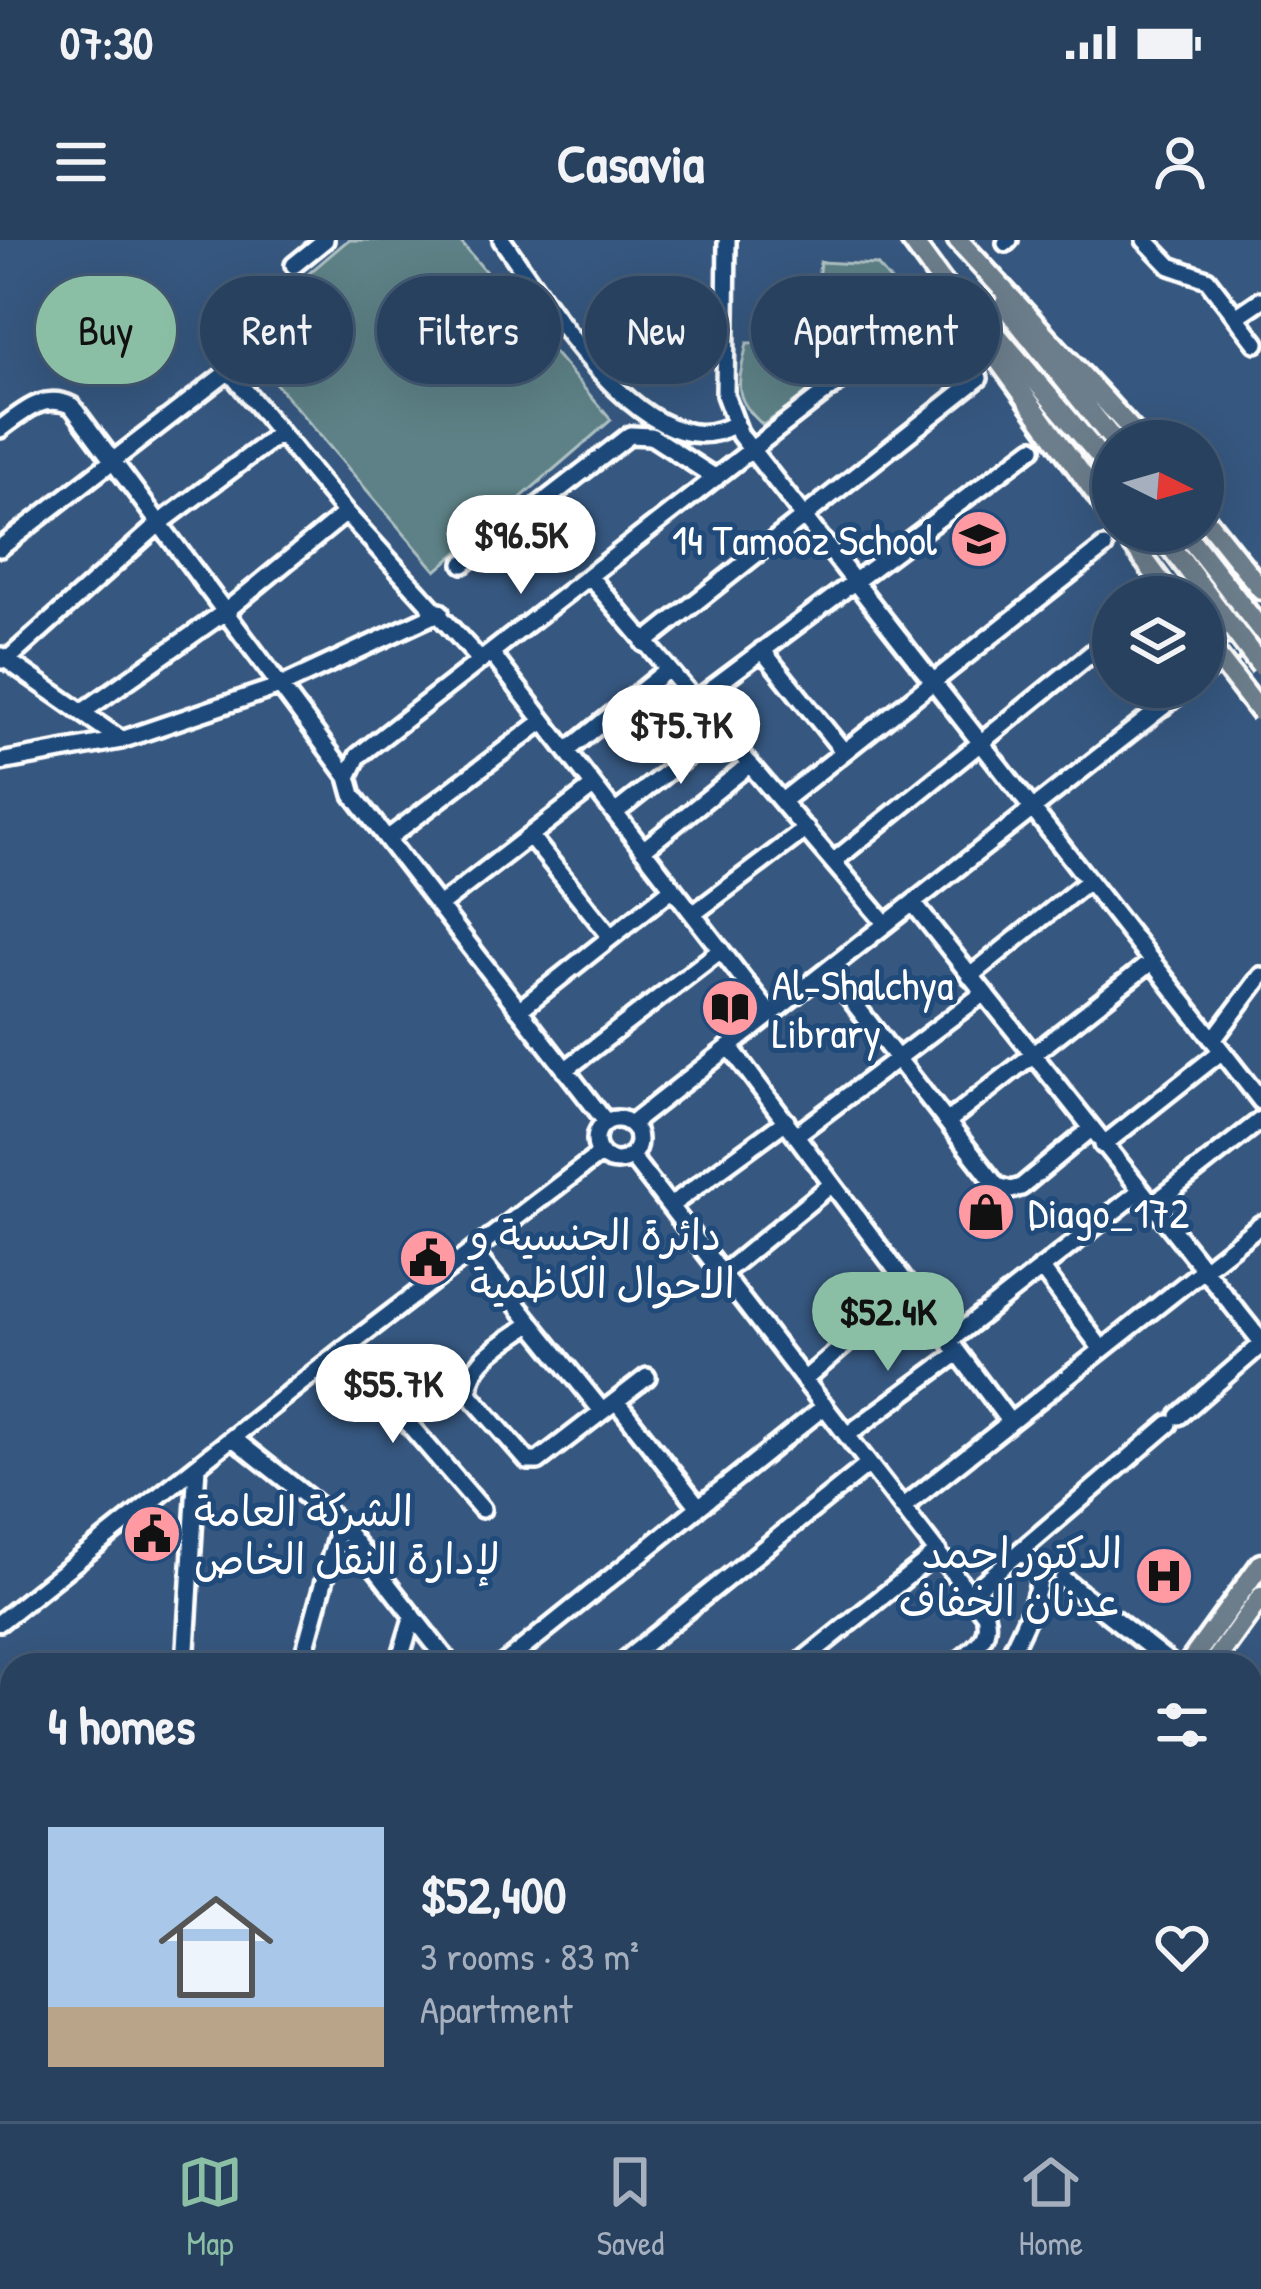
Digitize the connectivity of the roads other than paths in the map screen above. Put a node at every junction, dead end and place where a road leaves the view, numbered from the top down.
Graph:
1 (325, 240) edge
2 (502, 240) edge
3 (727, 240) edge
4 (914, 240) edge
5 (955, 240) edge
6 (1145, 240) edge
7 (294, 265) dead end
8 (1261, 300) edge
9 (1236, 317) junction
10 (1256, 343) dead end
11 (836, 384) edge
12 (971, 384) edge
13 (1097, 420) edge
14 (1122, 420) edge
15 (734, 424) junction
16 (0, 429) edge
17 (280, 433) junction
18 (1034, 448) dead end
19 (1092, 448) edge
20 (751, 450) junction
21 (113, 460) junction
22 (716, 478) junction
23 (1092, 488) edge
24 (346, 513) junction
25 (803, 518) junction
26 (160, 523) junction
27 (1224, 542) edge
28 (0, 548) edge
29 (1099, 552) edge
30 (1175, 552) edge
31 (1200, 552) edge
32 (463, 564) dead end
33 (589, 576) junction
34 (853, 582) junction
35 (1261, 589) edge
36 (226, 611) junction
37 (440, 612) junction
38 (1261, 630) edge
39 (644, 643) junction
40 (762, 650) junction
41 (1232, 652) dead end
42 (1092, 653) edge
43 (486, 657) junction
44 (2, 658) edge
45 (1224, 658) edge
46 (1224, 665) edge
47 (1261, 666) edge
48 (668, 670) junction
49 (932, 682) junction
50 (283, 686) junction
51 (695, 701) junction
52 (1161, 708) edge
53 (84, 711) junction
54 (1261, 713) edge
55 (543, 721) junction
56 (722, 730) junction
57 (121, 740) junction
58 (980, 743) junction
59 (567, 751) junction
60 (844, 752) junction
61 (0, 762) edge
62 (750, 764) junction
63 (348, 777) junction
64 (594, 786) junction
65 (782, 801) junction
66 (1032, 810) junction
67 (614, 813) junction
68 (806, 829) junction
69 (530, 836) junction
70 (387, 839) junction
71 (643, 850) junction
72 (834, 861) junction
73 (1088, 881) junction
74 (673, 887) junction
75 (913, 903) junction
76 (439, 906) junction
77 (693, 914) junction
78 (886, 924) junction
79 (611, 937) junction
80 (721, 950) junction
81 (1151, 962) junction
82 (828, 970) junction
83 (970, 976) junction
84 (1261, 976) edge
85 (984, 993) junction
86 (519, 1010) junction
87 (771, 1015) junction
88 (1217, 1046) junction
89 (730, 1047) junction
90 (1032, 1055) junction
91 (897, 1058) junction
92 (566, 1070) junction
93 (1261, 1101) edge
94 (1261, 1120) edge
95 (606, 1122) junction
96 (947, 1122) junction
97 (632, 1124) junction
98 (791, 1128) junction
99 (1091, 1129) junction
100 (1103, 1145) junction
101 (601, 1153) junction
102 (631, 1156) junction
103 (832, 1184) junction
104 (1140, 1191) junction
105 (670, 1206) junction
106 (1151, 1206) junction
107 (1261, 1224) edge
108 (473, 1251) junction
109 (1041, 1268) junction
110 (1204, 1270) junction
111 (722, 1274) junction
112 (531, 1323) junction
113 (871, 1323) dead end
114 (1261, 1343) edge
115 (954, 1347) junction
116 (1100, 1347) junction
117 (344, 1349) junction
118 (647, 1377) dead end
119 (804, 1379) junction
120 (609, 1406) junction
121 (824, 1406) junction
122 (1009, 1421) junction
123 (848, 1435) junction
124 (233, 1438) junction
125 (869, 1464) junction
126 (197, 1466) junction
127 (699, 1507) junction
128 (903, 1507) junction
129 (482, 1509) dead end
130 (340, 1523) junction
131 (1021, 1551) junction
132 (938, 1552) junction
133 (1261, 1564) edge
134 (1063, 1579) dead end
135 (970, 1594) junction
136 (1261, 1597) edge
137 (413, 1616) junction
138 (0, 1622) edge
139 (987, 1634) junction
140 (186, 1653) edge
141 (304, 1653) edge
142 (402, 1653) edge
143 (442, 1653) edge
144 (517, 1653) edge
145 (634, 1653) edge
146 (812, 1653) edge
147 (967, 1653) edge
148 (1004, 1653) edge
149 (1010, 1653) edge
150 (1158, 1653) edge
151 (1197, 1653) edge
152 (1221, 1653) edge

1 - 7 street
2 - 15 street
3 - 15 street
4 - 19 main road
4 - 23 main road
5 - 13 main road
5 - 14 main road
6 - 9 street
8 - 9 street
9 - 10 street
11 - 20 street
12 - 25 street
15 - 20 street
16 - 21 street
17 - 21 street
17 - 24 street
17 - 26 street
18 - 34 street
20 - 22 street
20 - 25 street
21 - 26 street
21 - 28 street
22 - 32 street
22 - 33 street
24 - 36 street
24 - 37 street
25 - 34 street
25 - 39 street
26 - 36 street
26 - 44 street
27 - 35 main road
29 - 49 street
30 - 47 main road, bridge
31 - 38 main road, bridge
33 - 39 street
33 - 43 street
34 - 40 street
34 - 49 street
36 - 50 street
36 - 53 street
37 - 43 street
37 - 50 street
39 - 48 street
40 - 51 street
40 - 60 street
41 - 45 street
42 - 58 street
43 - 55 street
43 - 63 street
44 - 53 street
46 - 54 main road, bridge
48 - 51 street
48 - 59 street
49 - 58 street
49 - 60 street
50 - 57 street
50 - 63 street
51 - 56 street
52 - 66 street
53 - 57 street
55 - 59 street
55 - 70 street
56 - 62 street
56 - 67 street
57 - 61 street
58 - 66 street
58 - 72 street
59 - 64 street
60 - 65 street
62 - 65 street
62 - 71 street
63 - 70 street
64 - 67 street
64 - 69 street
65 - 68 street
66 - 73 street
66 - 75 street
67 - 71 street
68 - 72 street
68 - 77 street
69 - 76 street
69 - 79 street
70 - 76 street
71 - 74 street
72 - 78 street
73 - 81 street
73 - 83 street
74 - 77 street
74 - 79 street
75 - 78 street
75 - 83 street
76 - 86 street
77 - 80 street
78 - 82 street
79 - 86 street
80 - 87 street
80 - 92 street
81 - 88 street
81 - 90 street
82 - 87 street
82 - 91 street
83 - 85 street
84 - 88 street
85 - 90 street
85 - 91 street
86 - 92 street
87 - 89 street
88 - 93 street
88 - 100 street
89 - 97 street
89 - 98 street
90 - 96 street
90 - 99 street
91 - 96 street
91 - 98 street
92 - 95 street
94 - 106 street
95 - 97 street
95 - 101 street
96 - 99 street
97 - 102 street
98 - 103 street
98 - 105 street
99 - 100 street
100 - 104 street
101 - 102 street
101 - 108 street
102 - 105 street
103 - 111 street
103 - 115 street
104 - 106 street
104 - 109 street
105 - 111 street
106 - 110 street
107 - 110 street
108 - 112 street
108 - 117 street
109 - 115 street
109 - 116 street
110 - 114 street
110 - 116 street
111 - 119 street
112 - 120 street
112 - 120 street
113 - 119 street
114 - 131 street
115 - 122 street
115 - 123 street
116 - 122 street
117 - 124 street
117 - 129 street
118 - 120 street
119 - 121 street
120 - 127 street
121 - 123 street
121 - 127 street
122 - 128 street
123 - 125 street
124 - 126 street
124 - 130 street
125 - 128 street
125 - 145 street
126 - 138 street
126 - 140 street
127 - 144 street
128 - 132 street
130 - 137 street
130 - 141 street
131 - 135 street
131 - 149 street
132 - 135 street
132 - 146 street
133 - 151 main road
134 - 150 street
135 - 139 street
136 - 152 main road
137 - 142 street
137 - 143 street
139 - 147 street
139 - 148 street

